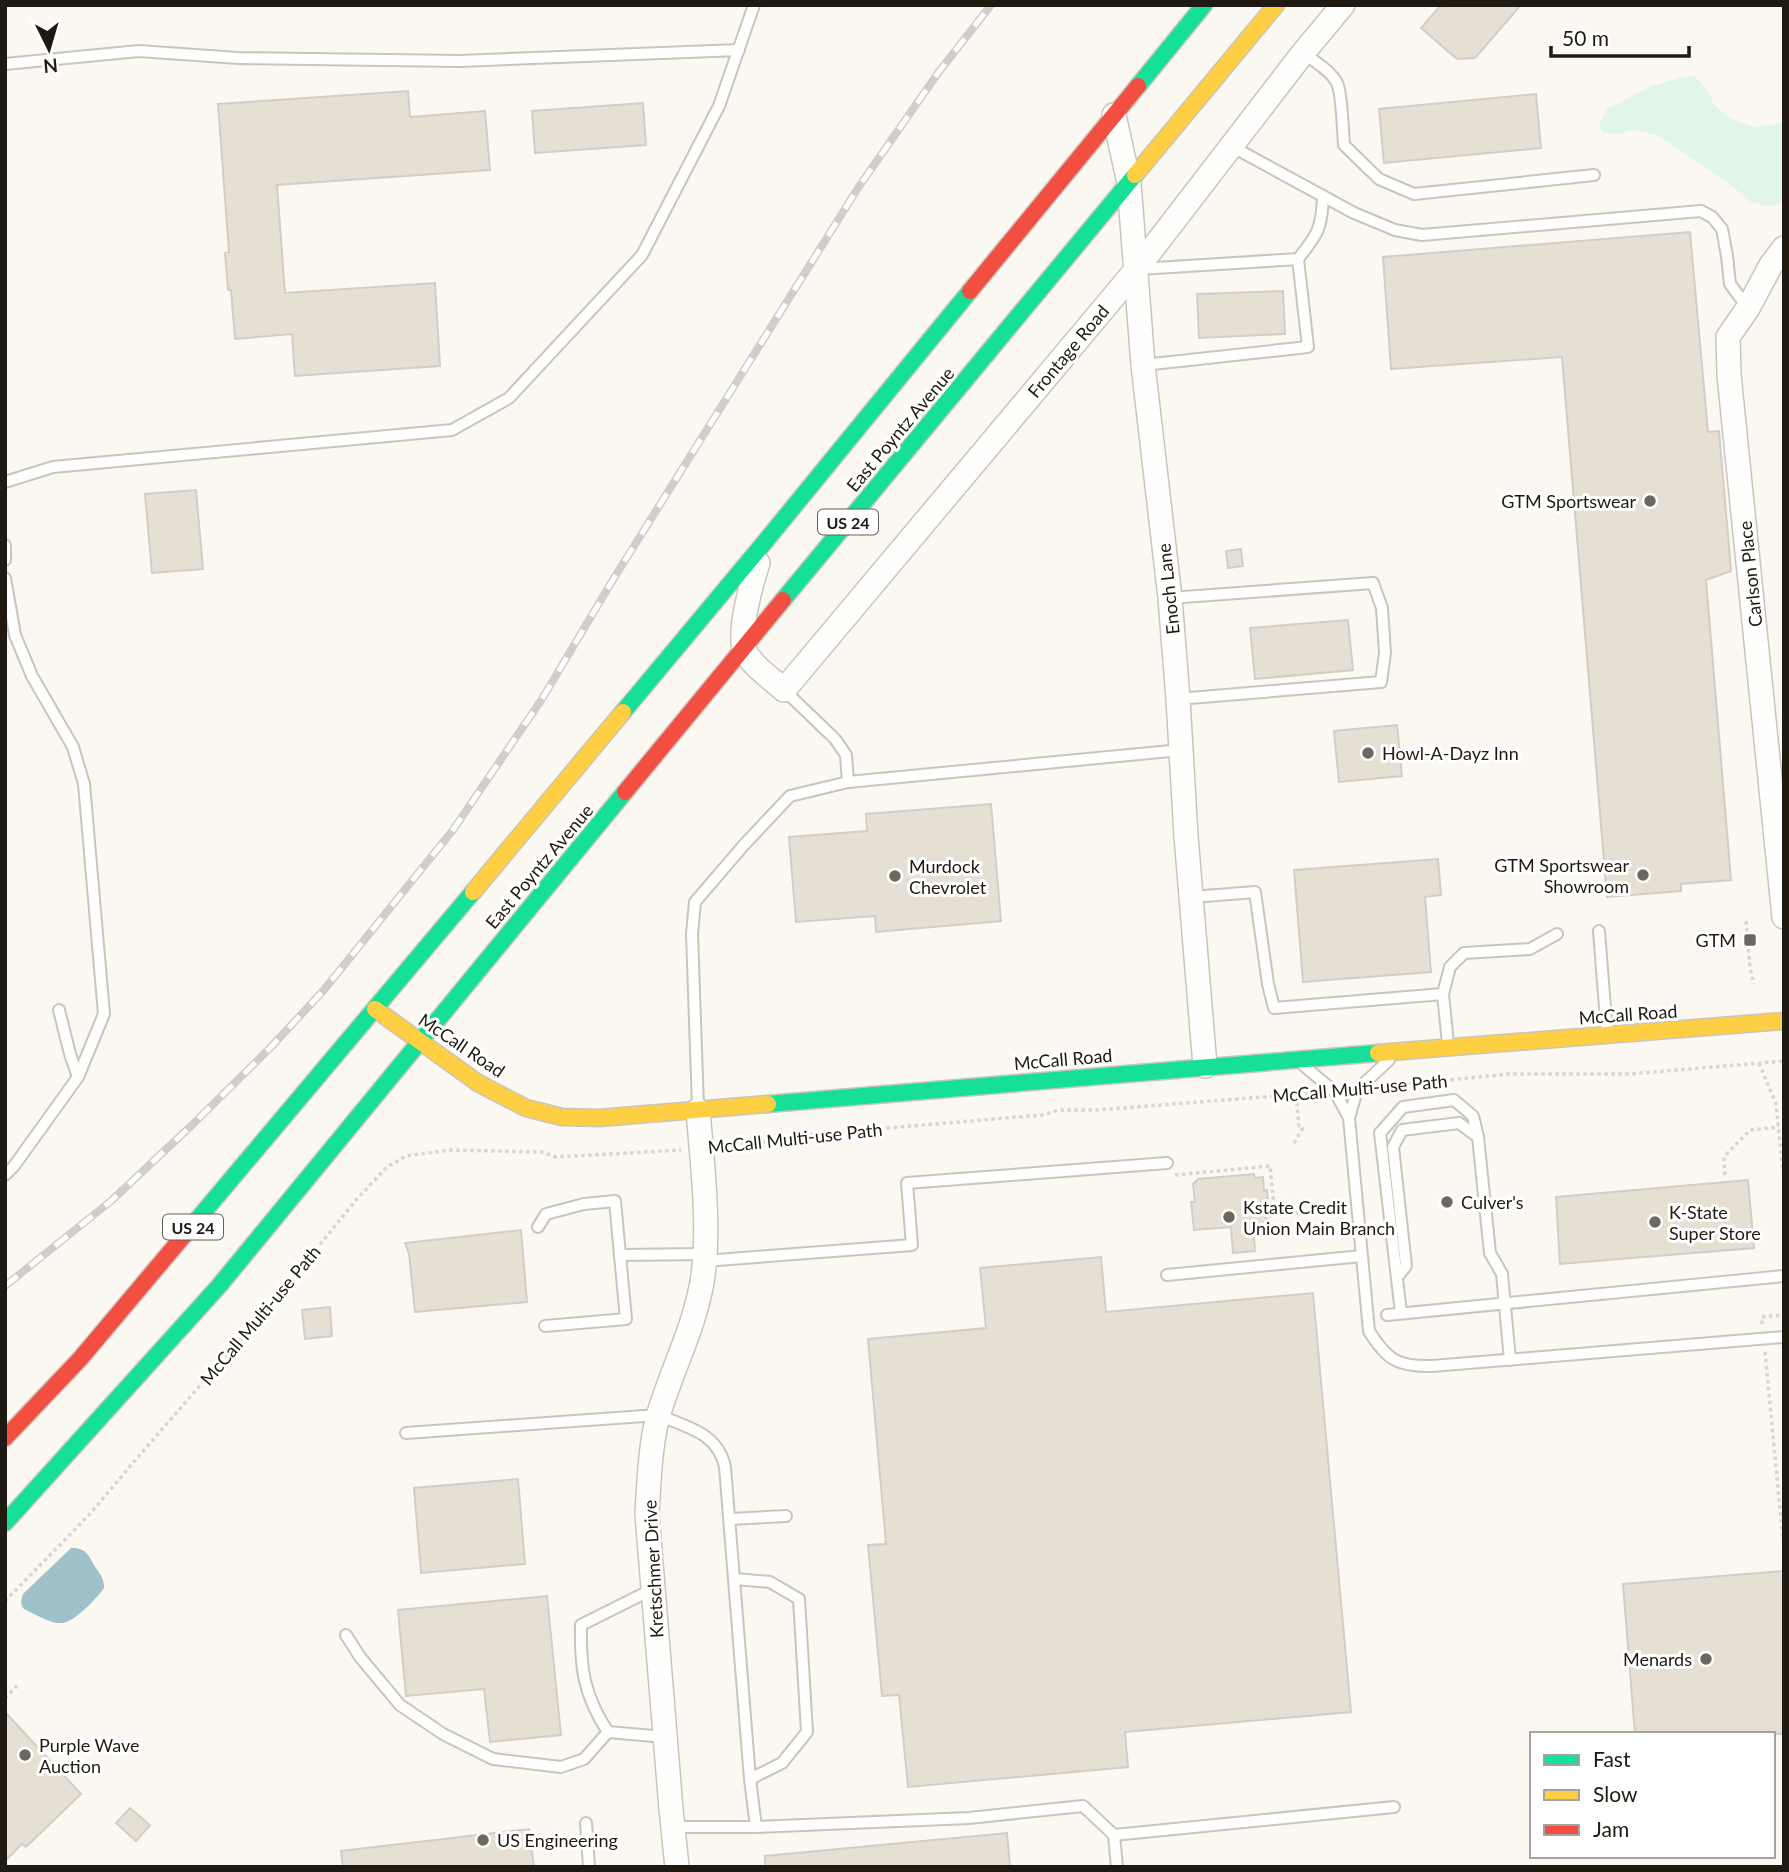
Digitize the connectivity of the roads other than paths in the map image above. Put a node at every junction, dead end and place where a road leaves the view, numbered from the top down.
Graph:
1 (754, 5) edge
2 (1204, 5) edge
3 (1276, 5) edge
4 (1343, 5) edge
5 (738, 50) junction
6 (1303, 53) junction
7 (5, 64) edge
8 (1114, 115) junction
9 (1231, 146) junction
10 (1594, 175) dead end
11 (1129, 183) junction
12 (1324, 196) junction
13 (1784, 247) edge
14 (1298, 259) junction
15 (1136, 270) junction
16 (1748, 308) junction
17 (1143, 365) junction
18 (5, 482) edge
19 (764, 542) junction
20 (5, 545) edge
21 (5, 560) edge
22 (5, 578) edge
23 (1170, 598) junction
24 (743, 648) junction
25 (784, 690) junction
26 (1178, 699) junction
27 (1181, 750) junction
28 (848, 782) junction
29 (1192, 897) junction
30 (1783, 902) edge
31 (1599, 931) dead end
32 (1557, 934) dead end
33 (1443, 994) junction
34 (375, 1009) junction
35 (59, 1010) dead end
36 (1784, 1021) edge
37 (1607, 1035) junction
38 (420, 1040) junction
39 (1448, 1047) junction
40 (1399, 1050) junction
41 (1295, 1058) junction
42 (1205, 1066) junction
43 (78, 1077) junction
44 (698, 1110) junction
45 (1349, 1118) junction
46 (1478, 1137) junction
47 (1167, 1163) dead end
48 (5, 1175) edge
49 (538, 1227) dead end
50 (620, 1255) junction
51 (1362, 1256) junction
52 (704, 1258) junction
53 (1167, 1275) dead end
54 (1784, 1276) edge
55 (1397, 1277) junction
56 (1505, 1303) junction
57 (1401, 1314) junction
58 (1387, 1315) dead end
59 (545, 1326) dead end
60 (1784, 1337) edge
61 (1510, 1360) junction
62 (658, 1415) junction
63 (406, 1433) dead end
64 (5, 1438) edge
65 (786, 1516) dead end
66 (730, 1519) junction
67 (5, 1522) edge
68 (734, 1579) junction
69 (653, 1589) junction
70 (346, 1635) dead end
71 (608, 1732) junction
72 (665, 1737) junction
73 (750, 1779) junction
74 (1394, 1807) dead end
75 (586, 1823) dead end
76 (673, 1827) junction
77 (756, 1827) junction
78 (1114, 1835) junction
79 (589, 1867) edge
80 (677, 1867) edge
81 (1116, 1867) edge

1 - 5 lane
2 - 8 main road, East Poyntz Avenue / US 24
3 - 11 main road, East Poyntz Avenue / US 24
4 - 6 street, Frontage Road
5 - 7 lane
5 - 18 lane
6 - 9 street, Frontage Road
6 - 10 lane
8 - 11 street, Enoch Lane
8 - 19 main road, East Poyntz Avenue / US 24
9 - 12 lane
9 - 15 street, Frontage Road
11 - 15 street, Enoch Lane
11 - 24 main road, East Poyntz Avenue / US 24
12 - 14 lane
12 - 16 lane
13 - 16 street, Carlson Place
14 - 15 lane
14 - 17 lane
15 - 17 street, Enoch Lane
15 - 25 street, Frontage Road
16 - 30 street, Carlson Place
17 - 23 street, Enoch Lane
19 - 24 street
19 - 34 main road, East Poyntz Avenue / US 24
20 - 21 lane
22 - 43 lane
23 - 26 street, Enoch Lane
23 - 26 lane
24 - 25 street
24 - 38 main road, East Poyntz Avenue / US 24
25 - 28 lane
26 - 27 street, Enoch Lane
27 - 28 lane
27 - 29 street, Enoch Lane
28 - 44 lane
29 - 33 lane
29 - 42 street, Enoch Lane
31 - 37 lane
32 - 33 lane
33 - 39 lane
34 - 38 main road, McCall Road
34 - 64 main road, US 24
35 - 43 lane
36 - 37 main road, McCall Road
37 - 39 main road, McCall Road
38 - 44 main road, McCall Road
38 - 67 main road, US 24
39 - 40 main road, McCall Road
40 - 41 main road, McCall Road
40 - 45 lane
41 - 42 main road, McCall Road
41 - 45 lane
42 - 44 main road, McCall Road
43 - 48 lane
44 - 52 street, Kretschmer Drive
45 - 51 lane
46 - 55 lane
46 - 55 lane
46 - 56 lane
47 - 52 lane
49 - 50 lane
50 - 52 lane
50 - 59 lane
51 - 53 lane
51 - 61 lane
52 - 62 street, Kretschmer Drive
54 - 56 lane
55 - 57 lane
56 - 57 lane
56 - 61 lane
57 - 58 lane
60 - 61 lane
62 - 63 lane
62 - 66 lane
62 - 69 street, Kretschmer Drive
65 - 66 lane
66 - 68 lane
68 - 73 lane
68 - 73 lane
69 - 71 lane
69 - 72 street, Kretschmer Drive
70 - 71 lane
71 - 72 lane
72 - 76 street, Kretschmer Drive
73 - 77 lane
74 - 78 lane
75 - 79 lane
76 - 77 lane
76 - 80 street, Kretschmer Drive
77 - 78 lane
78 - 81 lane

